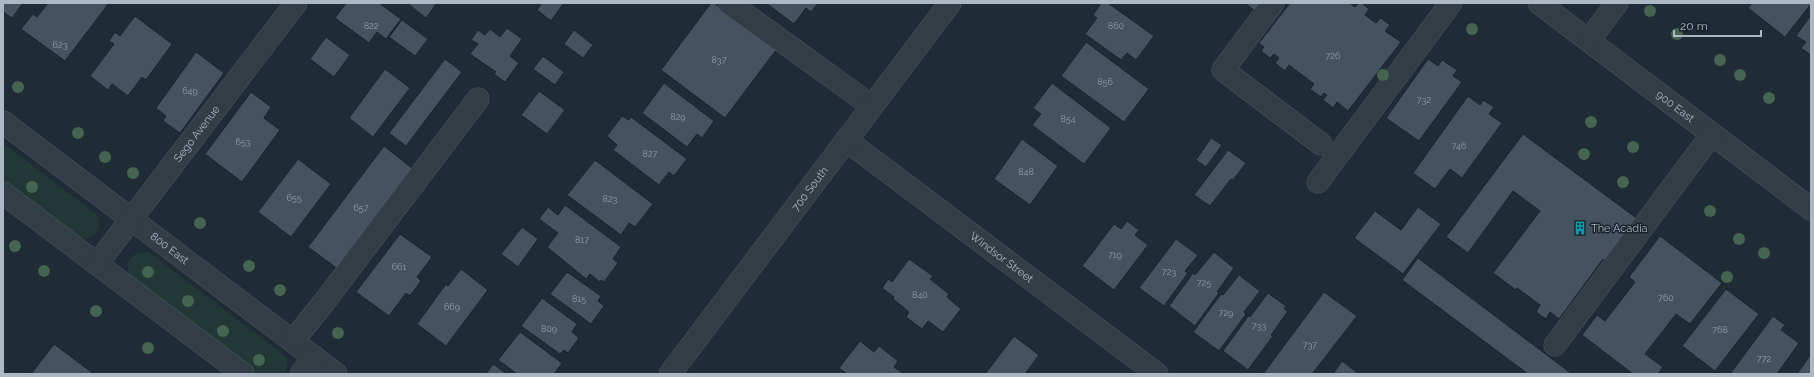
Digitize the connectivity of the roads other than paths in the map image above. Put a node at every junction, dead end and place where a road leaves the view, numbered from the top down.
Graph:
1 (296, 3) edge
2 (729, 3) edge
3 (950, 3) edge
4 (1273, 3) edge
5 (1451, 3) edge
6 (1539, 3) edge
7 (1617, 3) edge
8 (1589, 40) junction
9 (478, 99) dead end
10 (872, 106) junction
11 (3, 122) edge
12 (1712, 134) junction
13 (846, 140) junction
14 (1321, 144) dead end
15 (1318, 182) dead end
16 (3, 193) edge
17 (1811, 208) edge
18 (132, 220) junction
19 (98, 264) junction
20 (293, 342) junction
21 (1556, 345) dead end
22 (307, 366) edge
23 (243, 374) edge
24 (336, 374) edge
25 (670, 374) edge
26 (1157, 374) edge

1 - 18 street, Sego Avenue
2 - 10 street
3 - 10 street, 700 South
4 - 14 street
5 - 15 street
6 - 8 street, 900 East
7 - 8 street
8 - 12 street, 900 East
9 - 20 street
10 - 13 street, 700 South
11 - 18 street, 800 East
12 - 17 street, 900 East
12 - 21 street
13 - 25 street, 700 South
13 - 26 street, Windsor Street
16 - 19 street
18 - 19 street, Sego Avenue
18 - 20 street, 800 East
19 - 23 street
20 - 22 street, 800 East
22 - 24 street, 800 East

